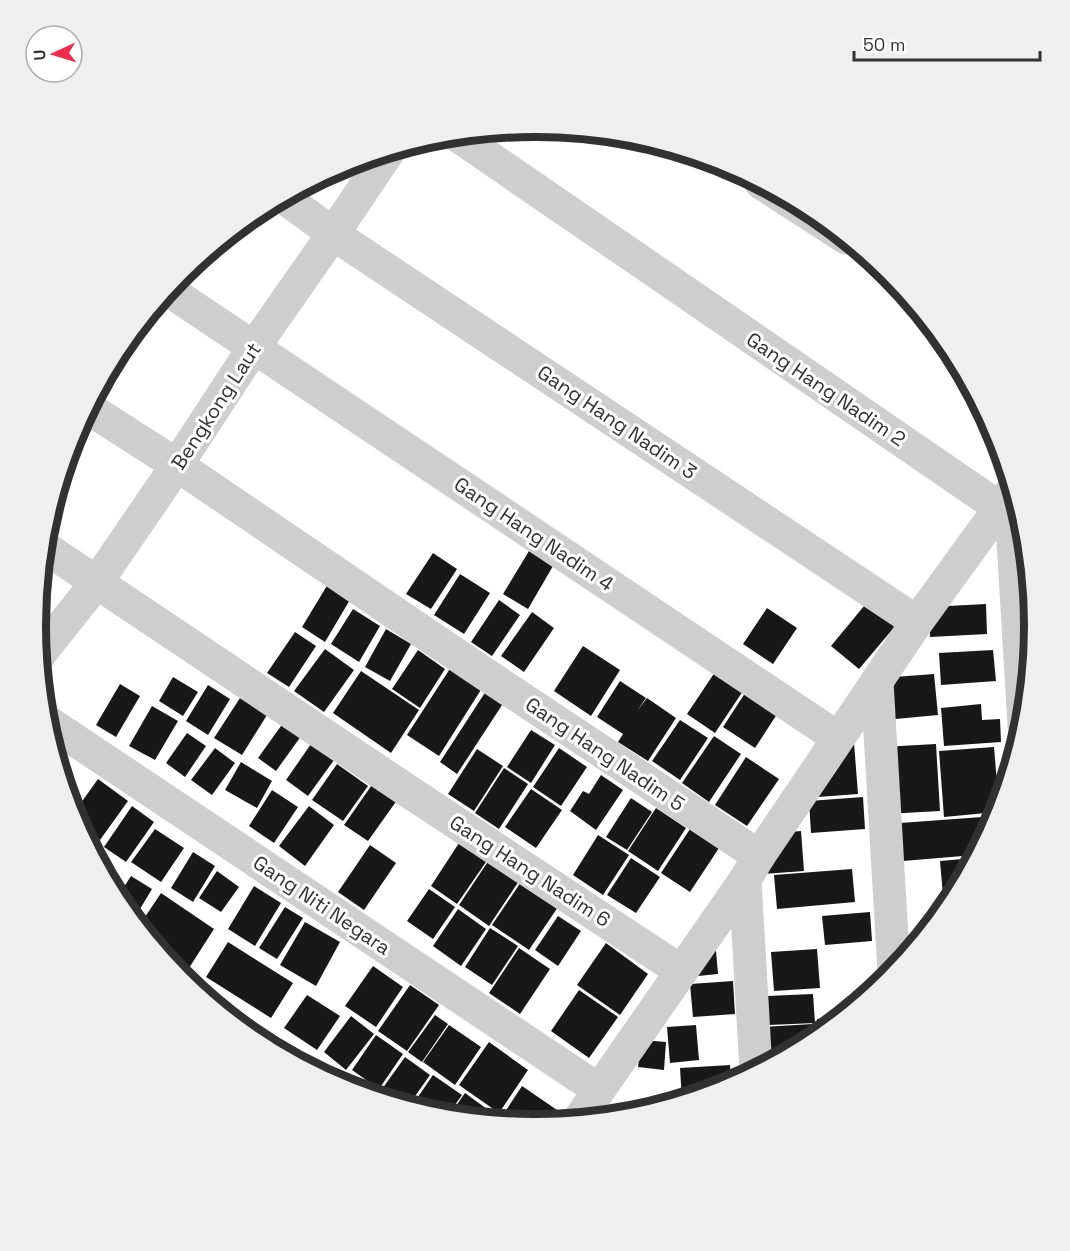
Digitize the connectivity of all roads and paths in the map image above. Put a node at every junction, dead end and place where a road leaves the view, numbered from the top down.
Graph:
1 (466, 142) edge
2 (381, 162) edge
3 (290, 202) edge
4 (333, 234) junction
5 (176, 295) edge
6 (254, 347) junction
7 (95, 413) edge
8 (177, 465) junction
9 (999, 498) edge
10 (52, 553) edge
11 (97, 582) junction
12 (909, 616) junction
13 (47, 645) edge
14 (1021, 669) edge
15 (877, 682) junction
16 (58, 728) edge
17 (826, 729) junction
18 (747, 859) junction
19 (893, 957) edge
20 (681, 971) junction
21 (756, 1062) edge
22 (598, 1090) junction
23 (584, 1111) edge

1 - 9 street, Gang Hang Nadim 2
2 - 4 street, Bengkong Laut
3 - 4 street, Gang Hang Nadim 3
4 - 6 street, Bengkong Laut
4 - 12 street, Gang Hang Nadim 3
5 - 6 street, Gang Hang Nadim 4
6 - 8 street, Bengkong Laut
6 - 17 street, Gang Hang Nadim 4
7 - 8 street, Gang Hang Nadim 5
8 - 11 street, Bengkong Laut
8 - 18 street, Gang Hang Nadim 5
9 - 12 street
9 - 14 street
10 - 11 street, Gang Hang Nadim 6
11 - 13 street, Bengkong Laut
11 - 20 street, Gang Hang Nadim 6
12 - 15 street
15 - 17 street
15 - 19 street
16 - 22 street, Gang Niti Negara
17 - 18 street
18 - 20 street
18 - 21 street
20 - 22 street
22 - 23 street

